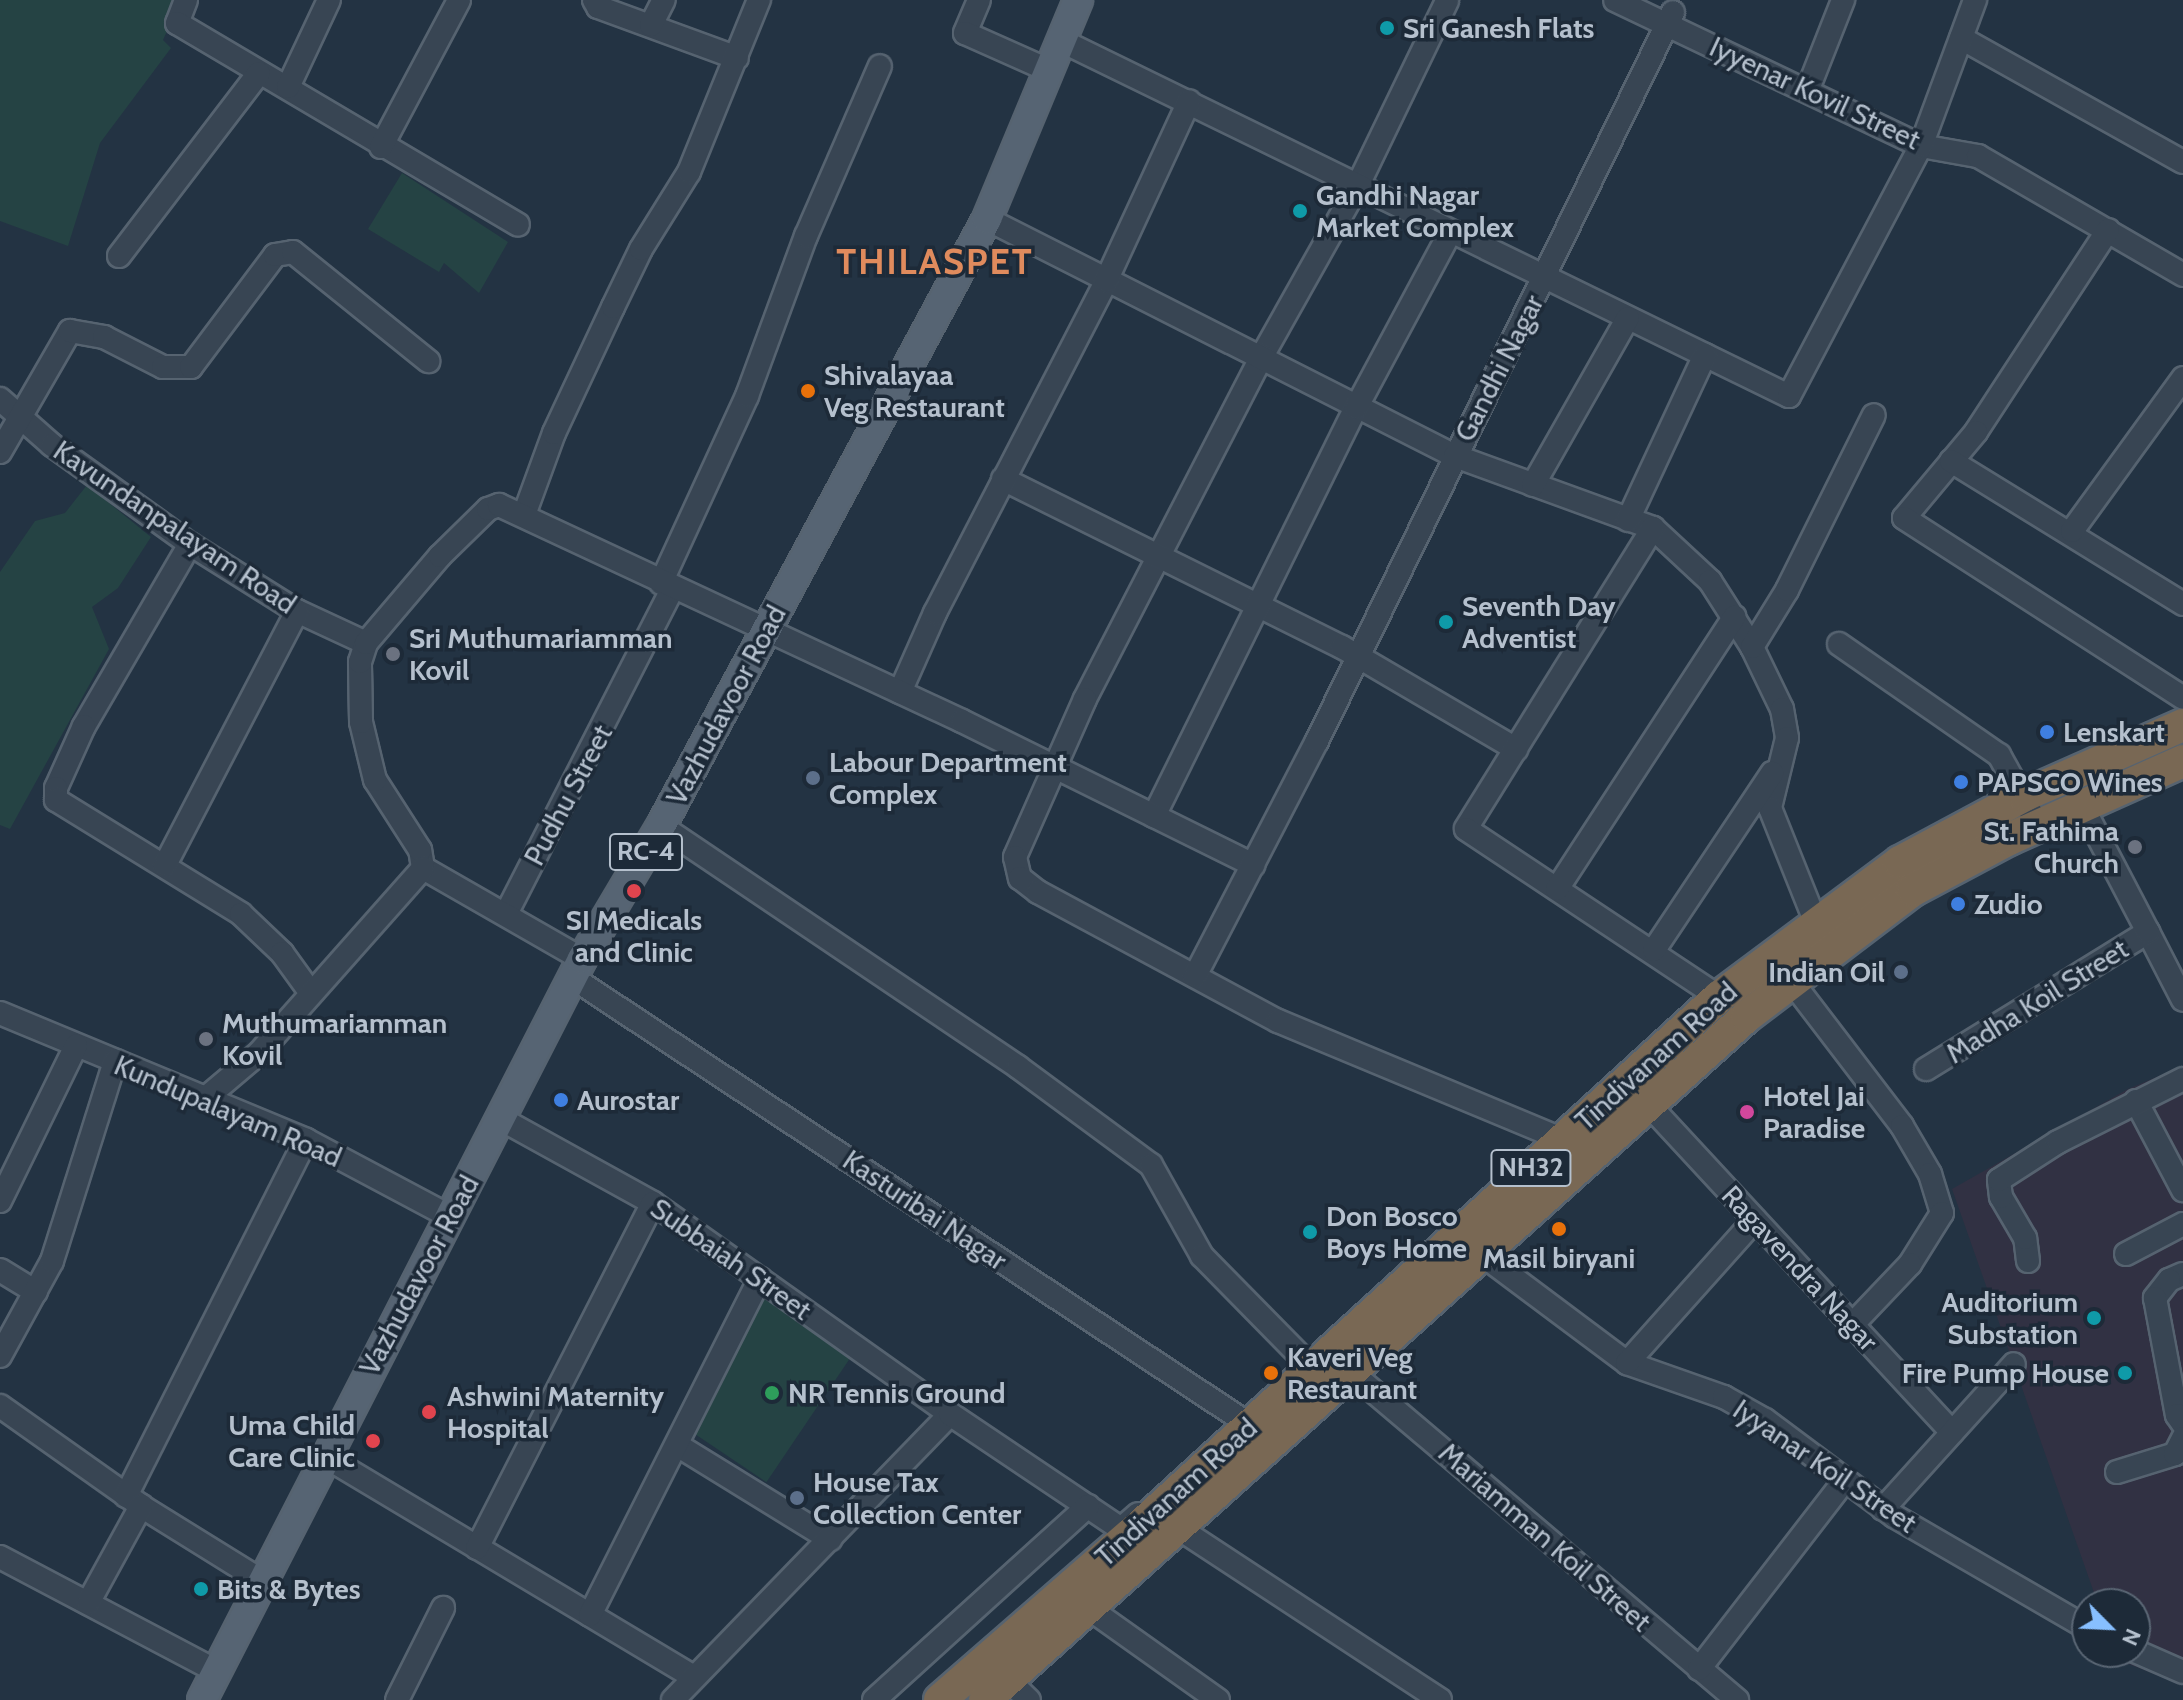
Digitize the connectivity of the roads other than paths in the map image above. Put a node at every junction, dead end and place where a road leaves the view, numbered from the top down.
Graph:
1 (186, 0) edge
2 (329, 0) edge
3 (459, 0) edge
4 (594, 0) edge
5 (664, 0) edge
6 (759, 0) edge
7 (979, 0) edge
8 (1078, 0) edge
9 (1615, 0) edge
10 (1843, 0) edge
11 (1975, 0) edge
12 (1447, 1) edge
13 (1670, 18) junction
14 (651, 25) junction
15 (1961, 38) junction
16 (1062, 41) junction
17 (737, 58) junction
18 (880, 66) dead end
19 (1048, 70) junction
20 (259, 73) junction
21 (288, 87) junction
22 (1808, 89) junction
23 (1189, 101) junction
24 (1921, 146) junction
25 (381, 147) junction
26 (2183, 162) edge
27 (1358, 185) junction
28 (987, 219) junction
29 (518, 225) dead end
30 (2108, 230) junction
31 (1450, 233) junction
32 (119, 256) dead end
33 (2183, 275) edge
34 (1545, 278) junction
35 (1106, 281) junction
36 (1628, 318) junction
37 (1705, 355) junction
38 (1262, 356) junction
39 (428, 361) dead end
40 (2183, 378) edge
41 (0, 399) edge
42 (1356, 408) junction
43 (1874, 415) dead end
44 (22, 418) junction
45 (0, 452) edge
46 (1455, 456) junction
47 (1951, 461) junction
48 (1003, 479) junction
49 (1533, 485) junction
50 (524, 515) junction
51 (1628, 520) junction
52 (1653, 528) junction
53 (2072, 531) junction
54 (190, 544) junction
55 (1160, 556) junction
56 (667, 586) junction
57 (2183, 604) edge
58 (1258, 605) junction
59 (297, 611) junction
60 (1734, 617) junction
61 (764, 633) junction
62 (366, 643) junction
63 (1839, 644) dead end
64 (1752, 647) junction
65 (1358, 656) junction
66 (900, 692) junction
67 (2183, 698) edge
68 (2183, 725) edge
69 (1516, 749) junction
70 (2183, 761) edge
71 (1777, 765) junction
72 (1054, 766) junction
73 (2025, 795) junction
74 (2082, 806) junction
75 (1154, 816) junction
76 (2038, 825) junction
77 (661, 826) junction
78 (165, 865) junction
79 (1253, 865) junction
80 (423, 868) junction
81 (1557, 889) junction
82 (506, 914) junction
83 (1816, 923) junction
84 (2148, 932) junction
85 (1654, 950) junction
86 (578, 969) junction
87 (1195, 976) junction
88 (1792, 982) junction
89 (311, 993) junction
90 (1719, 997) junction
91 (2183, 1000) edge
92 (0, 1013) edge
93 (76, 1046) junction
94 (115, 1061) junction
95 (1926, 1069) dead end
96 (2183, 1079) edge
97 (207, 1097) junction
98 (2136, 1101) junction
99 (1649, 1105) junction
100 (501, 1119) junction
101 (1562, 1139) junction
102 (306, 1140) junction
103 (2183, 1190) edge
104 (0, 1201) edge
105 (653, 1203) junction
106 (451, 1217) junction
107 (1755, 1220) junction
108 (2183, 1224) edge
109 (2126, 1254) dead end
110 (1484, 1256) junction
111 (2028, 1261) dead end
112 (0, 1270) edge
113 (2183, 1274) edge
114 (760, 1278) junction
115 (36, 1292) junction
116 (1852, 1325) junction
117 (0, 1356) edge
118 (1627, 1363) junction
119 (2014, 1364) dead end
120 (1312, 1368) junction
121 (1353, 1374) junction
122 (0, 1406) edge
123 (950, 1414) junction
124 (2183, 1424) edge
125 (1952, 1432) junction
126 (1252, 1433) junction
127 (2183, 1438) edge
128 (677, 1445) junction
129 (326, 1457) junction
130 (2117, 1472) dead end
131 (1845, 1480) junction
132 (134, 1501) junction
133 (1088, 1506) junction
134 (1883, 1509) junction
135 (1180, 1529) junction
136 (830, 1539) junction
137 (477, 1548) junction
138 (0, 1557) edge
139 (262, 1581) junction
140 (88, 1603) junction
141 (443, 1608) dead end
142 (1090, 1609) junction
143 (590, 1615) junction
144 (2071, 1619) edge
145 (2151, 1658) edge
146 (1699, 1669) junction
147 (216, 1671) junction
148 (2183, 1672) edge
149 (693, 1677) junction
150 (1007, 1693) edge
151 (202, 1700) edge
152 (397, 1700) edge
153 (673, 1700) edge
154 (874, 1700) edge
155 (940, 1700) edge
156 (1218, 1700) edge
157 (1440, 1700) edge
158 (1737, 1700) edge

1 - 20 street
2 - 21 street
3 - 25 street
4 - 14 street
5 - 14 street
6 - 17 street
7 - 19 street
8 - 16 main road, Vazhudavoor Road / RC-4
9 - 13 street, Iyyenar Kovil Street
10 - 22 street
11 - 15 street
12 - 27 street
13 - 22 street, Iyyenar Kovil Street
13 - 34 street
14 - 17 street
15 - 24 street
15 - 26 street
16 - 19 main road, Vazhudavoor Road / RC-4
16 - 23 street, Gandhi Nagar
17 - 50 street
18 - 56 street, Pudhu Street
19 - 28 main road, Vazhudavoor Road / RC-4
20 - 21 street
20 - 32 street
21 - 25 street
22 - 24 street, Iyyenar Kovil Street
23 - 27 street, Gandhi Nagar
23 - 35 street
24 - 30 street, Iyyenar Kovil Street
24 - 37 street
25 - 29 street
27 - 31 street, Gandhi Nagar
27 - 38 street
28 - 35 street
28 - 61 main road, Vazhudavoor Road / RC-4
30 - 33 street, Iyyenar Kovil Street
30 - 47 street
31 - 34 street, Gandhi Nagar
31 - 42 street
34 - 36 street
34 - 46 street, Gandhi Nagar
35 - 38 street
35 - 48 street
36 - 37 street
36 - 49 street
37 - 51 street
38 - 42 street
38 - 55 street
39 - 44 street
40 - 53 street
41 - 44 street, Kavundanpalayam Road
42 - 46 street
42 - 58 street
43 - 64 street
44 - 45 street
44 - 54 street, Kavundanpalayam Road
46 - 49 street
46 - 65 street, Gandhi Nagar
47 - 53 street
47 - 67 street
48 - 55 street
48 - 66 street
49 - 51 street
50 - 56 street
50 - 62 street
51 - 52 street
52 - 60 street
52 - 69 street
53 - 57 street
54 - 59 street, Kavundanpalayam Road
54 - 78 street
55 - 58 street
55 - 72 street
56 - 61 street
56 - 82 street, Pudhu Street
58 - 65 street
58 - 75 street
59 - 62 street, Kavundanpalayam Road
59 - 78 street
60 - 64 street
60 - 81 street
61 - 66 street
61 - 77 main road, Vazhudavoor Road / RC-4
62 - 80 street
63 - 73 street
64 - 71 street
65 - 69 street
65 - 79 street, Gandhi Nagar
66 - 72 street
68 - 73 highway, Tindivanam Road / NH32
69 - 81 street
70 - 74 highway, NH32
71 - 83 street
71 - 85 street
72 - 75 street
72 - 87 street
73 - 76 street
73 - 83 highway, Tindivanam Road / NH32
74 - 76 highway, NH32
74 - 84 street, Madha Koil Street
75 - 79 street
76 - 88 highway, NH32
77 - 86 main road, Vazhudavoor Road / RC-4
77 - 120 street
78 - 89 street
79 - 87 street, Gandhi Nagar
80 - 82 street
80 - 89 street
81 - 85 street
82 - 86 street
83 - 90 highway, Tindivanam Road / NH32
84 - 91 street
84 - 95 street, Madha Koil Street
85 - 90 street
86 - 100 main road, Vazhudavoor Road / RC-4
86 - 126 street, Kasturibai Nagar
87 - 101 street
88 - 99 highway, NH32
88 - 116 street
89 - 97 street
90 - 101 highway, Tindivanam Road / NH32
92 - 93 street, Kundupalayam Road
93 - 94 street, Kundupalayam Road
93 - 104 street
94 - 97 street, Kundupalayam Road
94 - 115 street
96 - 98 street
97 - 102 street, Kundupalayam Road
98 - 103 street
98 - 111 street
99 - 107 street, Ragavendra Nagar
99 - 110 highway, NH32
100 - 105 street, Subbaiah Street
100 - 106 main road, Vazhudavoor Road / RC-4
101 - 120 highway, Tindivanam Road / NH32
102 - 106 street, Kundupalayam Road
102 - 132 street
105 - 114 street, Subbaiah Street
105 - 137 street
106 - 129 main road, Vazhudavoor Road / RC-4
107 - 116 street, Ragavendra Nagar
107 - 118 street
108 - 109 street
110 - 118 street, Iyyanar Koil Street
110 - 121 highway, NH32
112 - 115 street
113 - 124 street
114 - 123 street, Subbaiah Street
114 - 128 street
115 - 117 street
116 - 125 street, Ragavendra Nagar
118 - 131 street, Iyyanar Koil Street
119 - 125 street
120 - 126 highway, Tindivanam Road / NH32
121 - 126 highway, NH32
121 - 146 street, Mariamman Koil Street
122 - 132 street
123 - 133 street, Subbaiah Street
123 - 136 street
125 - 134 street
126 - 133 street, Subbaiah Street
126 - 135 highway, NH32
126 - 155 highway, Tindivanam Road / NH32
127 - 130 street
128 - 136 street
128 - 143 street
129 - 137 street
129 - 139 main road, Vazhudavoor Road / RC-4
131 - 134 street, Iyyanar Koil Street
131 - 146 street
132 - 139 street
132 - 140 street
133 - 154 street
134 - 144 street, Iyyanar Koil Street
135 - 142 highway, NH32
135 - 157 street
136 - 149 street
137 - 143 street
138 - 140 street
139 - 147 main road, Vazhudavoor Road / RC-4
140 - 147 street
141 - 152 street
142 - 150 highway, NH32
142 - 156 street
143 - 149 street
145 - 148 street
146 - 158 street, Mariamman Koil Street
147 - 151 main road, Vazhudavoor Road / RC-4
149 - 153 street

